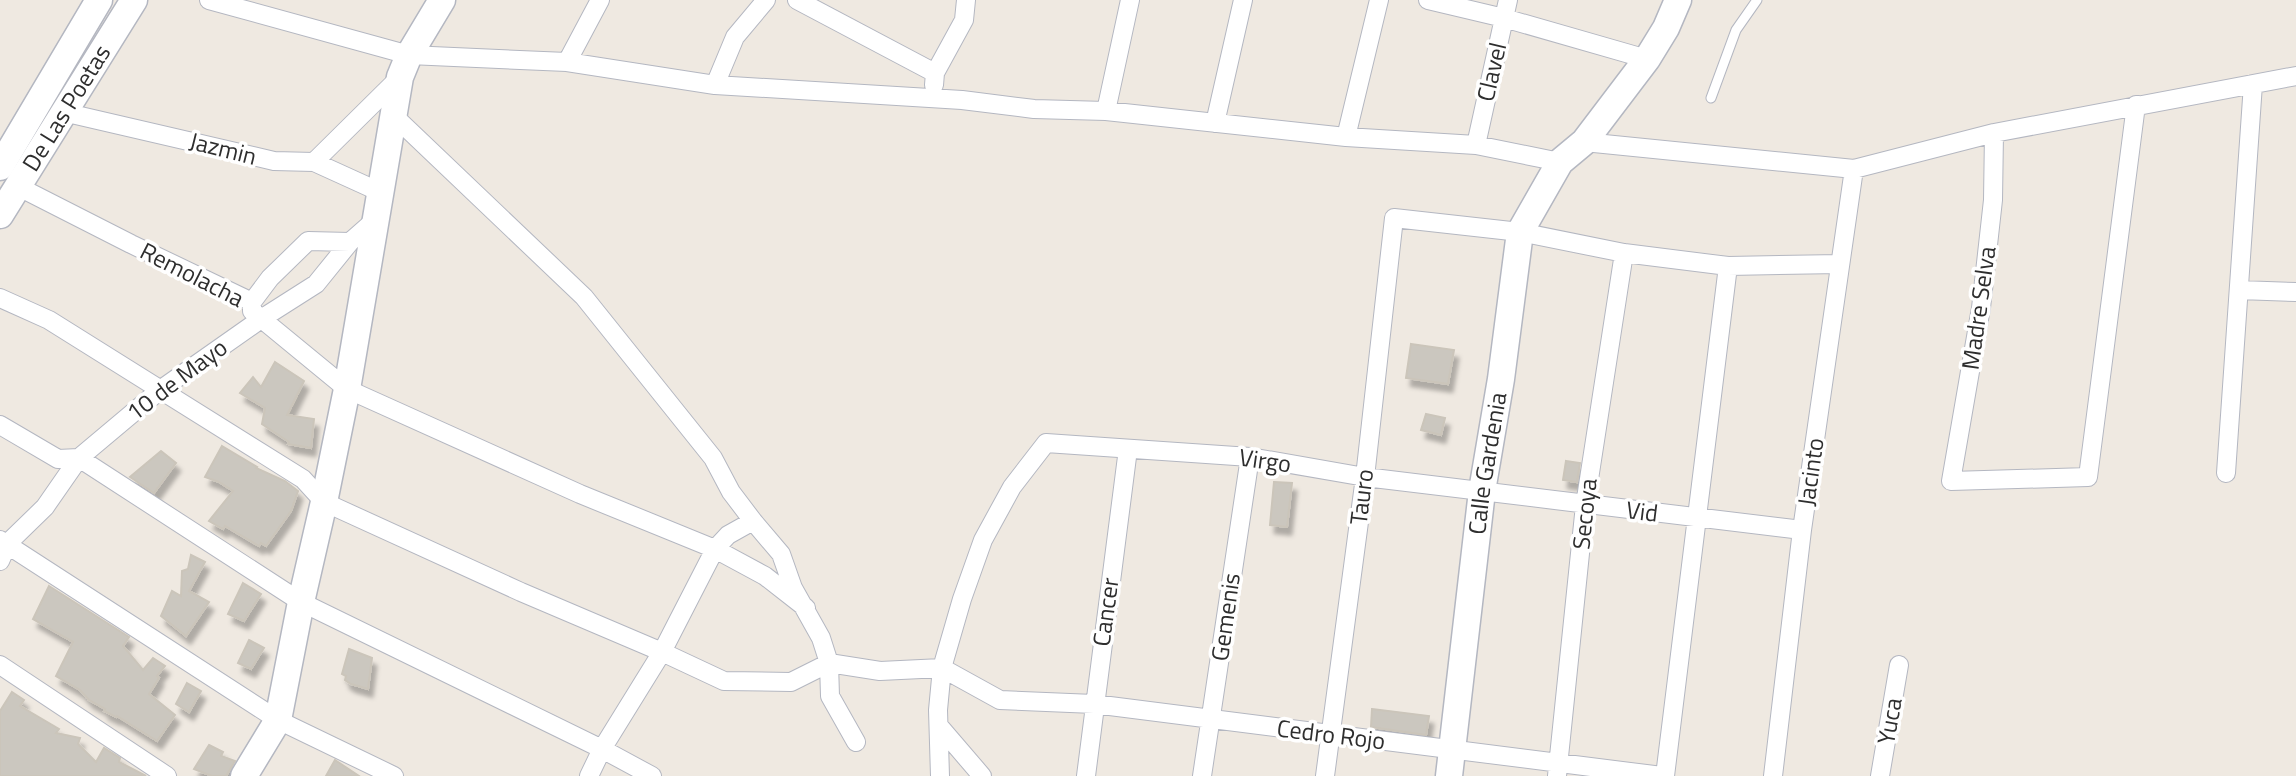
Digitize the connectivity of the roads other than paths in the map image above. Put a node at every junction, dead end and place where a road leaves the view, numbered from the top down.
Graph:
1 (99, 0) edge
2 (134, 0) edge
3 (209, 0) edge
4 (442, 0) edge
5 (600, 0) edge
6 (766, 0) edge
7 (797, 0) edge
8 (966, 0) edge
9 (1130, 0) edge
10 (1243, 0) edge
11 (1379, 0) edge
12 (1428, 0) edge
13 (1508, 0) edge
14 (1678, 0) edge
15 (1757, 0) edge
16 (1504, 18) junction
17 (1647, 59) junction
18 (567, 62) junction
19 (405, 66) junction
20 (935, 73) junction
21 (2296, 76) edge
22 (2253, 83) junction
23 (715, 85) junction
24 (1711, 98) dead end
25 (933, 99) junction
26 (2136, 105) junction
27 (1106, 111) junction
28 (63, 112) junction
29 (394, 116) junction
30 (1216, 123) junction
31 (1994, 133) junction
32 (1346, 137) junction
33 (1584, 142) junction
34 (1476, 145) junction
35 (314, 162) junction
36 (1560, 162) junction
37 (1854, 169) junction
38 (9, 176) edge
39 (380, 192) junction
40 (0, 215) edge
41 (375, 220) junction
42 (1520, 232) junction
43 (350, 242) junction
44 (1624, 253) junction
45 (1840, 264) junction
46 (1728, 266) junction
47 (2239, 290) junction
48 (2296, 292) edge
49 (0, 298) edge
50 (252, 302) junction
51 (261, 319) junction
52 (347, 389) junction
53 (160, 390) junction
54 (0, 425) edge
55 (1128, 449) junction
56 (1250, 457) junction
57 (79, 458) junction
58 (2226, 473) dead end
59 (1365, 477) junction
60 (1482, 491) junction
61 (324, 502) junction
62 (1585, 505) junction
63 (1696, 519) junction
64 (753, 521) junction
65 (1802, 530) junction
66 (4, 542) edge
67 (715, 549) junction
68 (0, 561) edge
69 (300, 602) junction
70 (806, 608) junction
71 (662, 652) junction
72 (829, 663) junction
73 (0, 665) edge
74 (1899, 665) dead end
75 (942, 668) junction
76 (1094, 704) junction
77 (1211, 719) junction
78 (278, 720) junction
79 (940, 727) junction
80 (1330, 735) junction
81 (856, 742) dead end
82 (602, 749) junction
83 (1451, 763) edge
84 (1558, 769) edge
85 (167, 776) edge
86 (244, 776) edge
87 (394, 776) edge
88 (589, 776) edge
89 (652, 776) edge
90 (940, 776) edge
91 (982, 776) edge
92 (1086, 776) edge
93 (1202, 776) edge
94 (1325, 776) edge
95 (1664, 776) edge
96 (1773, 776) edge
97 (1880, 776) edge

1 - 38 street, De Las Poetas
2 - 28 street, De Las Poetas
3 - 19 street
4 - 19 street
5 - 18 street
6 - 23 street
7 - 20 street
8 - 20 street
9 - 27 street
10 - 30 street
11 - 32 street
12 - 16 street
13 - 16 street, Clavel
14 - 17 street
15 - 24 lane
16 - 17 street
16 - 34 street, Clavel
17 - 33 street
18 - 19 street
18 - 23 street
19 - 29 street
19 - 35 street
20 - 25 street
21 - 22 street
22 - 26 street
22 - 47 street
23 - 25 street
25 - 27 street
26 - 31 street
26 - 31 street, Madre Selva
27 - 30 street
28 - 35 street, Jazmin
28 - 38 street, De Las Poetas
29 - 39 street
29 - 64 street
30 - 32 street
31 - 37 street
32 - 34 street
33 - 36 street
33 - 37 street
34 - 36 street
35 - 39 street, Jazmin
36 - 42 street, Calle Gardenia
37 - 45 street, Jacinto
38 - 40 street, De Las Poetas
38 - 50 street, Remolacha
39 - 41 street
41 - 43 street, 10 de Mayo
41 - 52 street
42 - 44 street
42 - 59 street, Tauro
42 - 60 street, Calle Gardenia
43 - 50 street
43 - 51 street, 10 de Mayo
44 - 46 street
44 - 62 street, Secoya
45 - 46 street
45 - 65 street, Jacinto
46 - 63 street
47 - 48 street
47 - 58 street
49 - 53 street
50 - 51 street, Remolacha
51 - 52 street, Remolacha
51 - 53 street, 10 de Mayo
52 - 61 street
52 - 67 street, Remolacha
53 - 57 street, 10 de Mayo
53 - 61 street
54 - 57 street
55 - 56 street, Virgo
55 - 75 street, Virgo
55 - 76 street, Cancer
56 - 59 street, Virgo
56 - 77 street, Gemenis
57 - 66 street, 10 de Mayo
57 - 69 street
59 - 60 street, Virgo
59 - 80 street, Tauro
60 - 62 street, Vid
60 - 83 street, Calle Gardenia
61 - 69 street
61 - 71 street
62 - 63 street, Vid
62 - 84 street, Secoya
63 - 65 street, Vid
63 - 95 street
64 - 67 street
64 - 70 street
65 - 96 street, Jacinto
66 - 68 street, 10 de Mayo
66 - 78 street
67 - 70 street, Remolacha
67 - 71 street
69 - 78 street
69 - 82 street
70 - 72 street
71 - 72 street
71 - 82 street
72 - 75 street
72 - 81 street
73 - 85 street
74 - 97 street, Yuca
75 - 76 street, Cedro Rojo
75 - 79 street
76 - 77 street, Cedro Rojo
76 - 92 street, Cancer
77 - 80 street, Cedro Rojo
77 - 93 street, Gemenis
78 - 86 street
78 - 87 street
79 - 90 street
79 - 91 street
80 - 83 street, Cedro Rojo
80 - 94 street, Tauro
82 - 88 street
82 - 89 street
83 - 84 street, Cedro Rojo
84 - 95 street, Cedro Rojo

